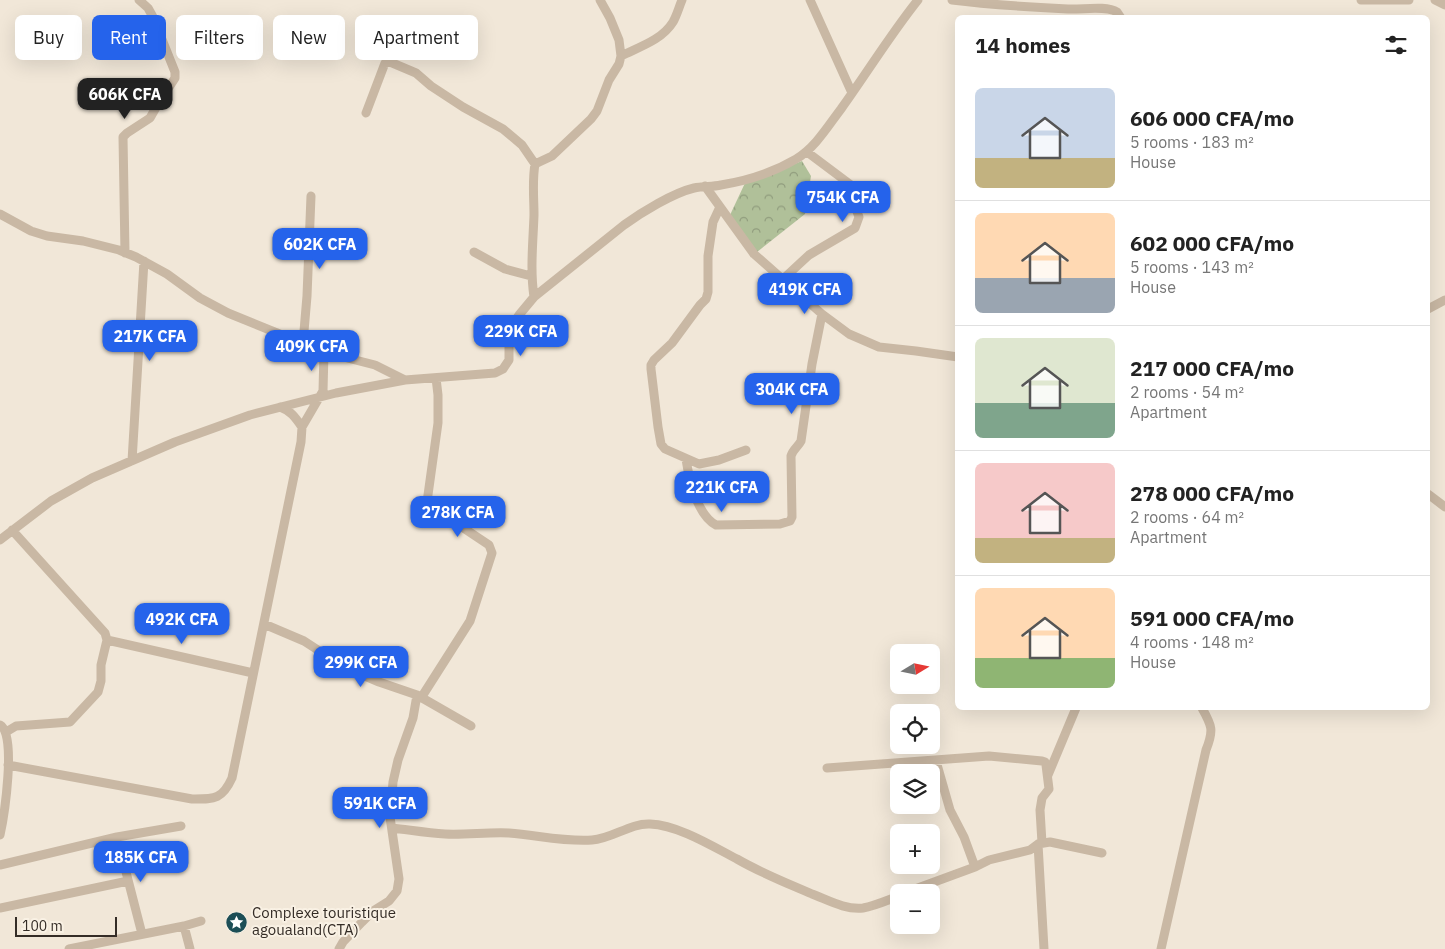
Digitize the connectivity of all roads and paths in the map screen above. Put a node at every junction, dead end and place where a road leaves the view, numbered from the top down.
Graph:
1 (139, 0) edge
2 (600, 0) edge
3 (682, 0) edge
4 (810, 0) edge
5 (918, 0) edge
6 (952, 0) edge
7 (1361, 0) edge
8 (1409, 0) edge
9 (1435, 0) edge
10 (1445, 4) edge
11 (1118, 15) edge
12 (622, 56) junction
13 (852, 93) junction
14 (366, 113) dead end
15 (806, 152) junction
16 (535, 164) junction
17 (705, 186) junction
18 (311, 196) dead end
19 (720, 207) junction
20 (0, 214) edge
21 (125, 252) junction
22 (474, 252) dead end
23 (144, 261) junction
24 (531, 276) junction
25 (782, 280) junction
26 (534, 297) junction
27 (1445, 300) edge
28 (1430, 308) edge
29 (822, 314) junction
30 (303, 343) junction
31 (324, 352) junction
32 (955, 358) edge
33 (436, 378) junction
34 (404, 380) junction
35 (320, 397) junction
36 (280, 407) junction
37 (302, 427) junction
38 (746, 450) dead end
39 (686, 459) junction
40 (132, 461) junction
41 (1430, 496) edge
42 (1445, 507) edge
43 (12, 530) junction
44 (0, 540) edge
45 (264, 624) junction
46 (107, 640) junction
47 (253, 673) junction
48 (419, 696) junction
49 (1075, 710) edge
50 (1203, 710) edge
51 (471, 726) dead end
52 (3, 728) edge
53 (936, 761) junction
54 (8, 766) junction
55 (827, 768) dead end
56 (1047, 777) junction
57 (181, 826) dead end
58 (392, 828) junction
59 (0, 836) edge
60 (117, 837) junction
61 (1040, 843) junction
62 (1102, 853) dead end
63 (0, 865) edge
64 (974, 867) junction
65 (128, 881) junction
66 (928, 884) edge
67 (890, 899) edge
68 (0, 908) edge
69 (201, 921) dead end
70 (184, 926) junction
71 (142, 934) junction
72 (69, 949) edge
73 (190, 949) edge
74 (339, 949) edge
75 (1044, 949) edge
76 (1161, 949) edge

1 - 21 street
2 - 12 street
3 - 12 street
4 - 13 street
5 - 13 street
6 - 11 street
7 - 8 street
9 - 10 street
12 - 16 street
13 - 15 street
14 - 16 street
15 - 17 street
15 - 25 street
16 - 24 street
17 - 19 street
17 - 26 street
18 - 30 street
19 - 25 street
19 - 39 street
20 - 21 street
21 - 23 street
22 - 24 street
23 - 30 street
23 - 40 street
24 - 26 street
25 - 29 street
26 - 33 street
27 - 28 street
29 - 32 street
29 - 39 street
30 - 31 street
31 - 34 street
31 - 35 street
33 - 34 street
33 - 48 street
34 - 35 street
35 - 36 street
35 - 37 street
36 - 37 street
36 - 40 street
37 - 45 street
38 - 39 street
40 - 43 street
41 - 42 street
43 - 44 street
43 - 46 street
45 - 47 street
45 - 48 street
46 - 47 street
46 - 52 street
47 - 54 street
48 - 51 street
48 - 58 street
49 - 56 street
50 - 76 street
52 - 54 street
53 - 55 street
53 - 56 street
53 - 64 street
54 - 59 street
56 - 61 street
57 - 60 street
58 - 67 street
58 - 74 street
60 - 63 street
60 - 65 street
61 - 62 street
61 - 64 street
61 - 75 street
64 - 66 street
65 - 68 street
65 - 71 street
69 - 70 street
70 - 71 street
70 - 73 street
71 - 72 street

